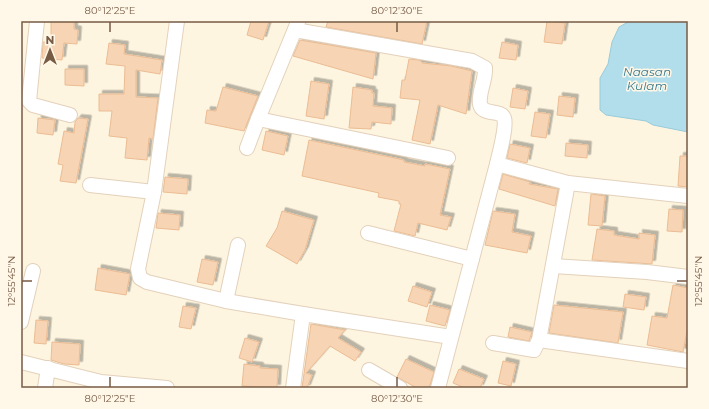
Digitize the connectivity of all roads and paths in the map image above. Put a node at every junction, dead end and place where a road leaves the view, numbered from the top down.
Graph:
1 (37, 21) edge
2 (177, 21) edge
3 (297, 26) edge
4 (70, 115) dead end
5 (258, 118) junction
6 (247, 148) dead end
7 (448, 158) dead end
8 (497, 164) junction
9 (568, 184) junction
10 (90, 185) dead end
11 (154, 192) junction
12 (688, 196) edge
13 (368, 233) dead end
14 (238, 246) dead end
15 (472, 259) junction
16 (553, 266) junction
17 (33, 271) dead end
18 (688, 277) edge
19 (226, 301) junction
20 (302, 314) junction
21 (21, 322) edge
22 (451, 337) junction
23 (539, 340) junction
24 (493, 343) dead end
25 (688, 361) edge
26 (21, 362) edge
27 (48, 368) junction
28 (369, 370) dead end
29 (111, 385) edge
30 (45, 388) edge
31 (168, 388) edge
32 (293, 388) edge
33 (400, 388) edge
34 (438, 388) edge

1 - 4 street
2 - 11 street
3 - 5 street
3 - 8 street
5 - 6 street
5 - 7 street
8 - 9 street
8 - 15 street
9 - 12 street
9 - 16 street
10 - 11 street
11 - 19 street
13 - 15 street
14 - 19 street
15 - 22 street
16 - 18 street
16 - 23 street
17 - 21 street
19 - 20 street
20 - 22 street
20 - 32 street
22 - 34 street
23 - 24 street
23 - 25 street
26 - 27 street
27 - 29 street
27 - 30 street
28 - 33 street
29 - 31 street

